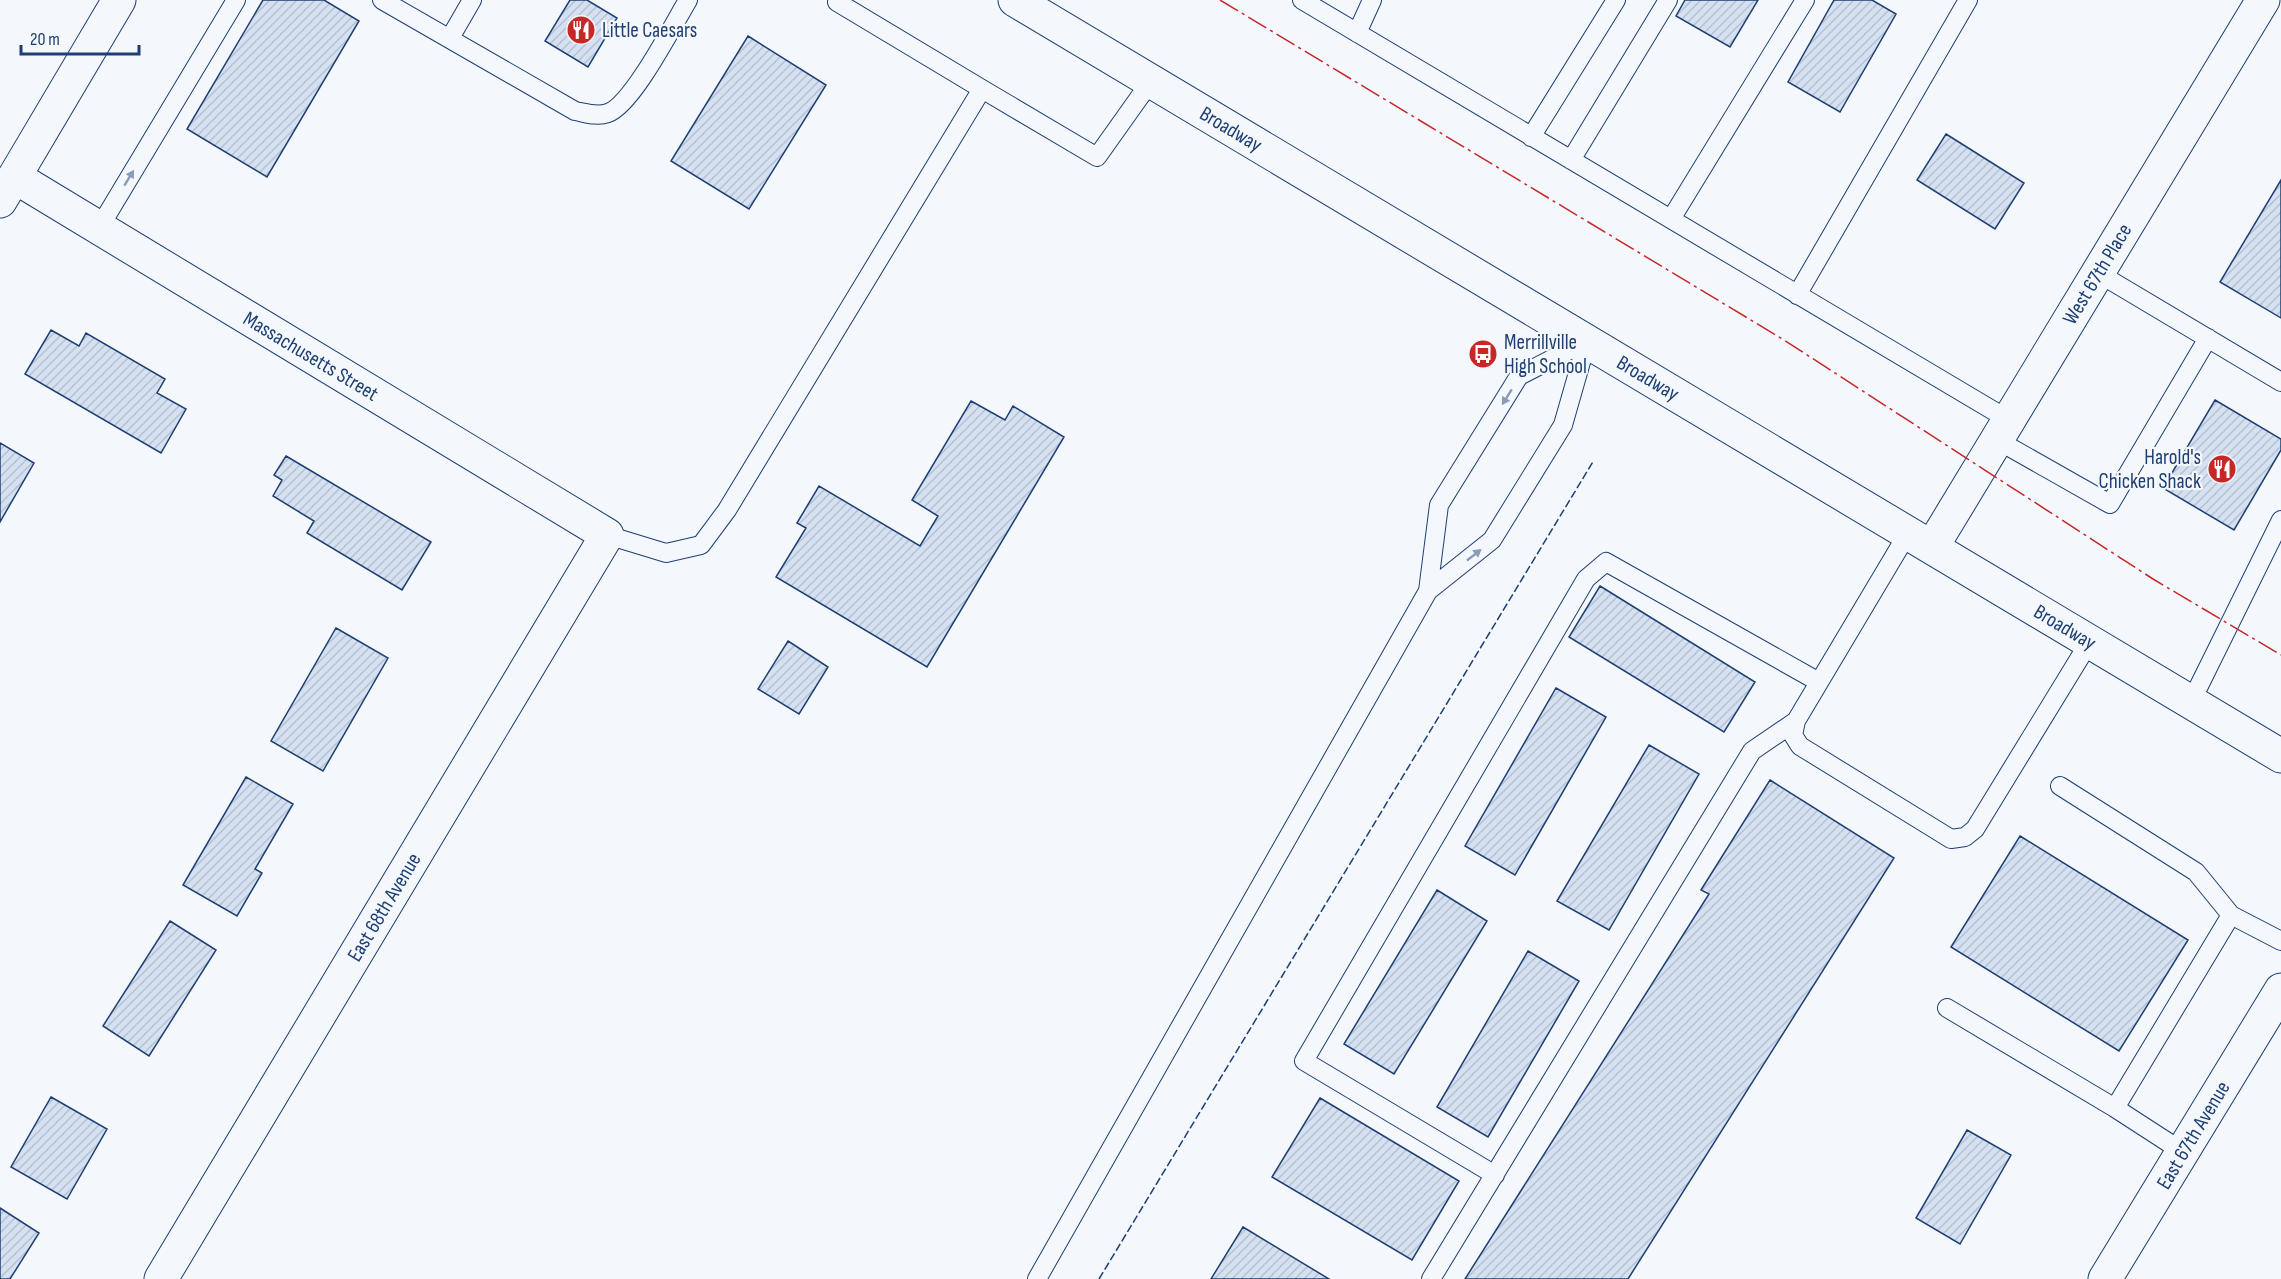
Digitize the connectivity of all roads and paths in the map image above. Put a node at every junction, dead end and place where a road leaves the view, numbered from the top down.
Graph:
1 (119, 0) edge
2 (236, 0) edge
3 (382, 0) edge
4 (688, 0) edge
5 (1015, 0) edge
6 (1302, 0) edge
7 (1372, 0) edge
8 (1616, 0) edge
9 (1668, 0) edge
10 (1805, 0) edge
11 (1968, 0) edge
12 (2263, 0) edge
13 (469, 1) edge
14 (836, 1) edge
15 (1357, 33) junction
16 (450, 38) junction
17 (1151, 81) junction
18 (982, 90) junction
19 (1531, 137) junction
20 (1571, 160) junction
21 (7, 189) edge
22 (1671, 219) junction
23 (99, 228) junction
24 (2098, 273) junction
25 (1797, 295) junction
26 (2208, 338) junction
27 (1587, 341) junction
28 (2281, 382) edge
29 (2003, 430) junction
30 (2281, 520) edge
31 (607, 535) junction
32 (1920, 540) junction
33 (1428, 591) junction
34 (2090, 641) junction
35 (1819, 682) junction
36 (2191, 702) junction
37 (1796, 721) junction
38 (2281, 756) edge
39 (2060, 786) dead end
40 (2231, 915) junction
41 (2281, 941) edge
42 (2281, 990) edge
43 (1947, 1008) dead end
44 (2115, 1108) junction
45 (2183, 1152) junction
46 (1495, 1174) junction
47 (161, 1279) edge
48 (1037, 1279) edge
49 (1431, 1279) edge
50 (2105, 1279) edge

1 - 21 street
23 -> 2 lane
3 - 16 lane
4 - 16 lane
5 - 17 street, Broadway
6 - 15 lane
7 - 15 lane
8 - 19 lane
9 - 20 lane
10 - 22 lane
11 - 25 lane
12 - 24 street, West 67th Place
13 - 16 lane
14 - 18 lane
15 - 19 lane
17 - 18 lane
17 - 27 street, Broadway
18 - 31 lane
19 - 20 lane
20 - 22 lane
21 - 23 street, Massachusetts Street
22 - 25 lane
23 - 31 street, Massachusetts Street
24 - 26 lane
24 - 29 street, West 67th Place
25 - 29 lane
26 - 28 lane
26 - 29 lane
27 - 32 street, Broadway
33 -> 27 lane
27 -> 33 lane
29 - 32 street, West 67th Place
30 - 36 lane
31 - 47 street, East 68th Avenue
32 - 34 street, Broadway
32 - 35 lane
33 - 48 lane
34 - 36 street, Broadway
34 - 37 lane
35 - 37 lane
35 - 46 lane
36 - 38 street, Broadway
37 - 46 lane
39 - 40 lane
40 - 41 lane
40 - 44 lane
42 - 45 street, East 67th Avenue
43 - 44 lane
44 - 45 lane
45 - 50 street, East 67th Avenue
46 - 49 lane

